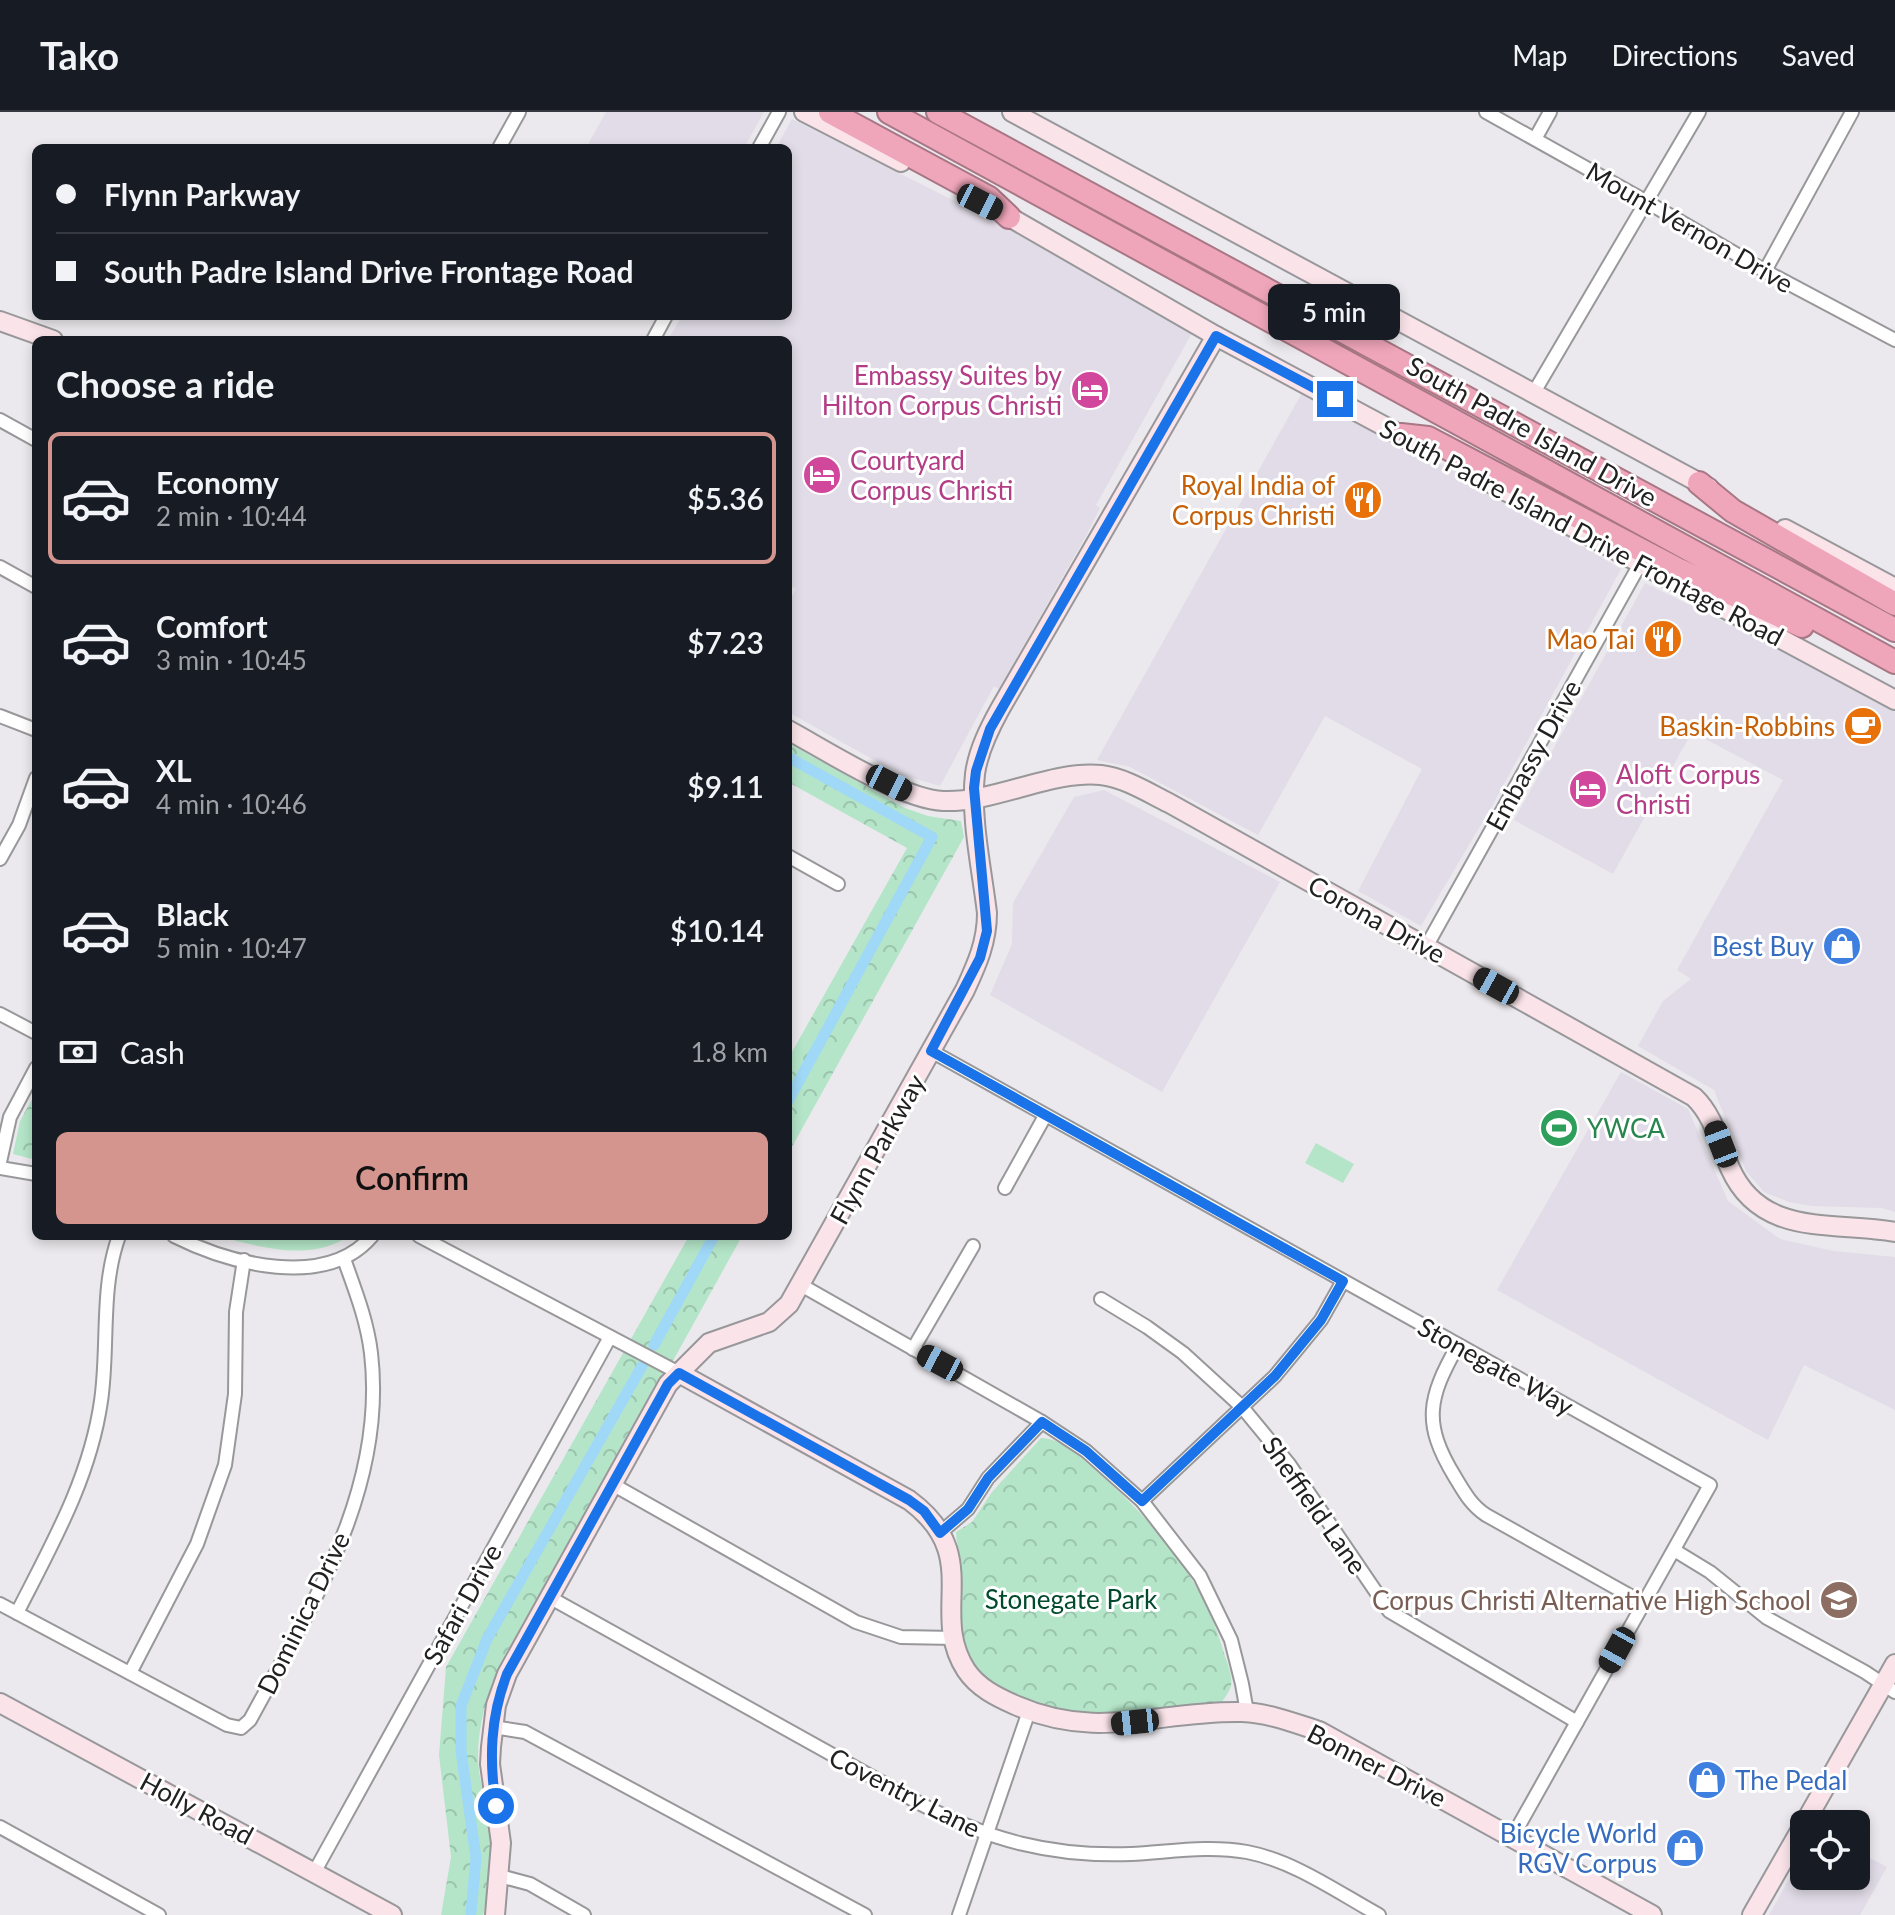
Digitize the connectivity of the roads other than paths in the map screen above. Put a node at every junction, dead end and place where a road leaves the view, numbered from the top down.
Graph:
1 (519, 112) edge
2 (779, 112) edge
3 (804, 112) edge
4 (830, 112) edge
5 (889, 112) edge
6 (938, 112) edge
7 (1012, 112) edge
8 (1486, 112) edge
9 (1550, 112) edge
10 (1699, 112) edge
11 (1852, 112) edge
12 (1535, 139) junction
13 (501, 144) edge
14 (761, 144) edge
15 (1647, 202) junction
16 (1009, 217) junction
17 (1765, 271) junction
18 (0, 321) edge
19 (42, 336) edge
20 (1216, 336) junction
21 (1895, 340) edge
22 (1533, 394) junction
23 (0, 420) edge
24 (1401, 435) junction
25 (32, 438) edge
26 (1699, 483) junction
27 (1640, 564) junction
28 (0, 567) edge
29 (32, 585) edge
30 (1895, 588) edge
31 (1895, 604) edge
32 (1895, 630) edge
33 (1864, 645) junction
34 (1895, 662) edge
35 (1895, 700) edge
36 (0, 716) edge
37 (32, 728) edge
38 (792, 732) edge
39 (32, 789) edge
40 (974, 800) junction
41 (792, 858) edge
42 (0, 859) edge
43 (838, 884) dead end
44 (1426, 947) junction
45 (0, 1014) edge
46 (32, 1031) edge
47 (931, 1051) junction
48 (32, 1076) edge
49 (1045, 1116) junction
50 (0, 1162) edge
51 (0, 1168) edge
52 (32, 1173) edge
53 (1005, 1188) dead end
54 (1895, 1232) edge
55 (118, 1240) edge
56 (184, 1240) edge
57 (368, 1240) edge
58 (427, 1240) edge
59 (973, 1246) dead end
60 (344, 1259) junction
61 (244, 1260) junction
62 (1343, 1281) junction
63 (801, 1285) junction
64 (1101, 1299) dead end
65 (610, 1337) junction
66 (1458, 1345) junction
67 (913, 1349) junction
68 (679, 1373) junction
69 (1242, 1407) junction
70 (1042, 1422) junction
71 (612, 1484) junction
72 (1142, 1501) junction
73 (940, 1533) junction
74 (1674, 1550) junction
75 (549, 1597) junction
76 (1643, 1603) junction
77 (0, 1604) edge
78 (17, 1613) junction
79 (954, 1638) junction
80 (1895, 1664) edge
81 (130, 1673) junction
82 (1889, 1689) edge
83 (0, 1703) edge
84 (1029, 1711) junction
85 (1247, 1712) junction
86 (1577, 1722) junction
87 (493, 1727) junction
88 (1813, 1810) edge
89 (0, 1827) edge
90 (987, 1835) junction
91 (1513, 1836) junction
92 (1790, 1848) edge
93 (315, 1871) junction
94 (500, 1876) junction
95 (159, 1915) edge
96 (392, 1915) edge
97 (495, 1915) edge
98 (584, 1915) edge
99 (865, 1915) edge
100 (959, 1915) edge
101 (1379, 1915) edge
102 (1652, 1915) edge
103 (1752, 1915) edge

1 - 13 street
2 - 14 street
3 - 16 street, South Padre Island Drive Frontage Road
4 - 16 highway
5 - 33 highway, South Padre Island Drive
6 - 32 highway, South Padre Island Drive
7 - 22 street
8 - 12 street, Mount Vernon Drive
9 - 12 street
10 - 15 street
11 - 17 street
12 - 15 street, Mount Vernon Drive
15 - 17 street, Mount Vernon Drive
15 - 22 street
16 - 20 street, South Padre Island Drive Frontage Road
17 - 21 street, Mount Vernon Drive
18 - 19 street
20 - 24 street, South Padre Island Drive Frontage Road
20 - 40 street, Flynn Parkway
22 - 26 street
23 - 25 street
24 - 27 street, South Padre Island Drive Frontage Road
24 - 33 highway
26 - 30 street
26 - 31 highway
27 - 35 street, South Padre Island Drive Frontage Road
27 - 44 street, Embassy Drive
28 - 29 street
33 - 34 highway, South Padre Island Drive
36 - 37 street
38 - 40 street, Corona Drive
39 - 42 street
40 - 44 street, Corona Drive
40 - 47 street, Flynn Parkway
41 - 43 street
44 - 54 street, Corona Drive
45 - 46 street
47 - 49 street, Stonegate Way
47 - 63 street, Flynn Parkway
48 - 50 street
49 - 53 street
49 - 62 street, Stonegate Way
51 - 52 street
55 - 78 street
56 - 61 street
57 - 60 street
58 - 65 street
59 - 67 street
60 - 61 street
60 - 81 street, Dominica Drive
61 - 81 street
62 - 66 street, Stonegate Way
62 - 69 street
63 - 67 street
63 - 68 street, Flynn Parkway
64 - 69 street, Sheffield Lane
65 - 68 street
65 - 93 street, Safari Drive
66 - 74 street, Stonegate Way
66 - 76 street
67 - 70 street
68 - 71 street, Flynn Parkway
68 - 73 street, Bonner Drive
69 - 72 street
69 - 86 street, Sheffield Lane
70 - 72 street
70 - 73 street
71 - 75 street, Flynn Parkway
71 - 79 street
72 - 85 street
73 - 79 street, Bonner Drive
74 - 76 street, Stonegate Way
74 - 82 street
75 - 87 street, Flynn Parkway
75 - 90 street, Coventry Lane
76 - 86 street, Stonegate Way
77 - 78 street
78 - 81 street
79 - 84 street, Bonner Drive
80 - 82 street
82 - 88 street
83 - 93 street, Holly Road
84 - 85 street, Bonner Drive
84 - 90 street
85 - 91 street, Bonner Drive
86 - 91 street, Stonegate Way
87 - 94 street, Flynn Parkway
87 - 99 street
89 - 95 street
90 - 100 street
90 - 101 street, Coventry Lane
91 - 102 street, Bonner Drive
92 - 103 street
93 - 96 street, Holly Road
94 - 97 street, Flynn Parkway
94 - 98 street

